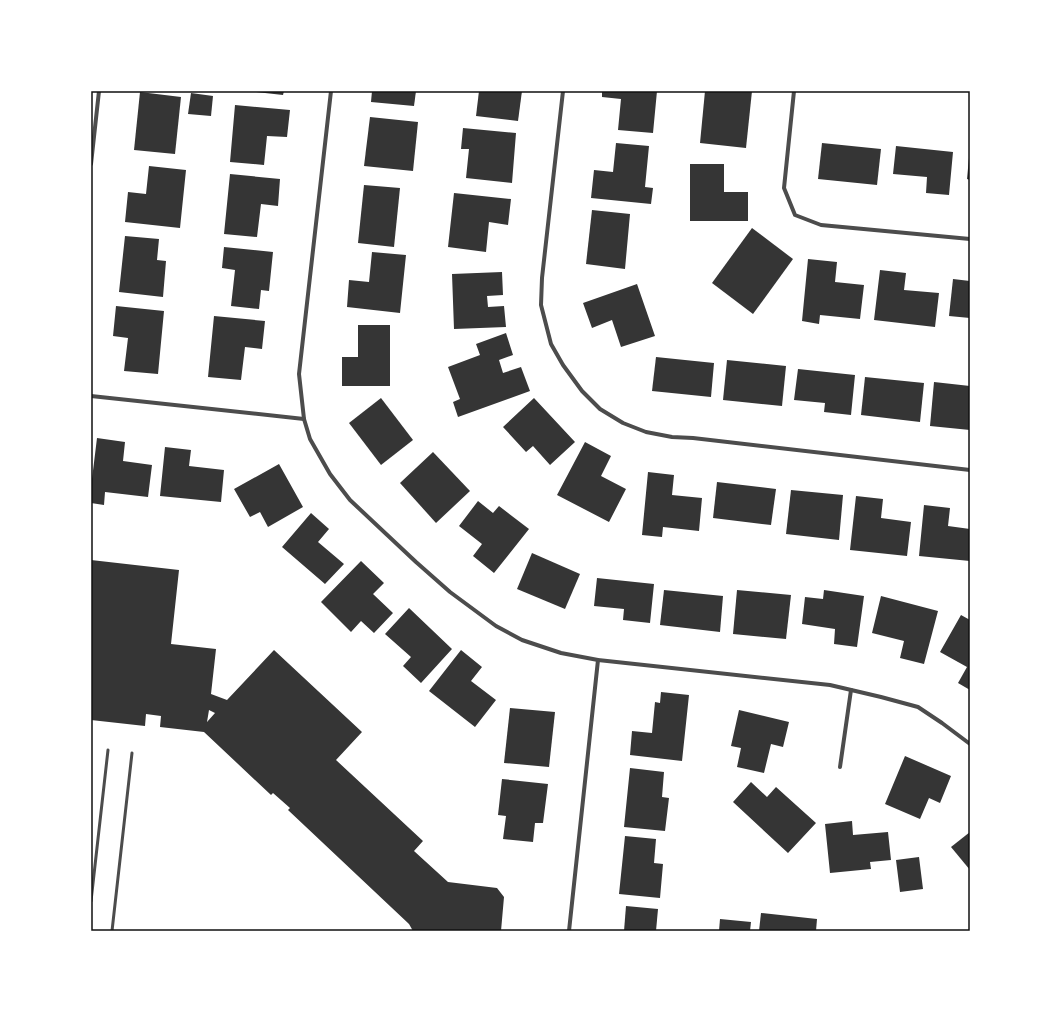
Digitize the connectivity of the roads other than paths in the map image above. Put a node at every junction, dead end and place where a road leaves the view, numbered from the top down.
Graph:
1 (100, 91) edge
2 (331, 91) edge
3 (563, 91) edge
4 (794, 91) edge
5 (91, 164) edge
6 (970, 239) edge
7 (91, 396) edge
8 (304, 419) junction
9 (970, 470) edge
10 (598, 660) junction
11 (851, 690) junction
12 (970, 744) edge
13 (108, 750) dead end
14 (132, 753) dead end
15 (840, 767) dead end
16 (91, 901) edge
17 (112, 931) edge
18 (569, 931) edge

1 - 5 street
2 - 8 street
3 - 9 street
4 - 6 street
7 - 8 street
8 - 10 street
10 - 11 street
10 - 18 street
11 - 12 street
11 - 15 street
13 - 16 lane
14 - 17 lane

